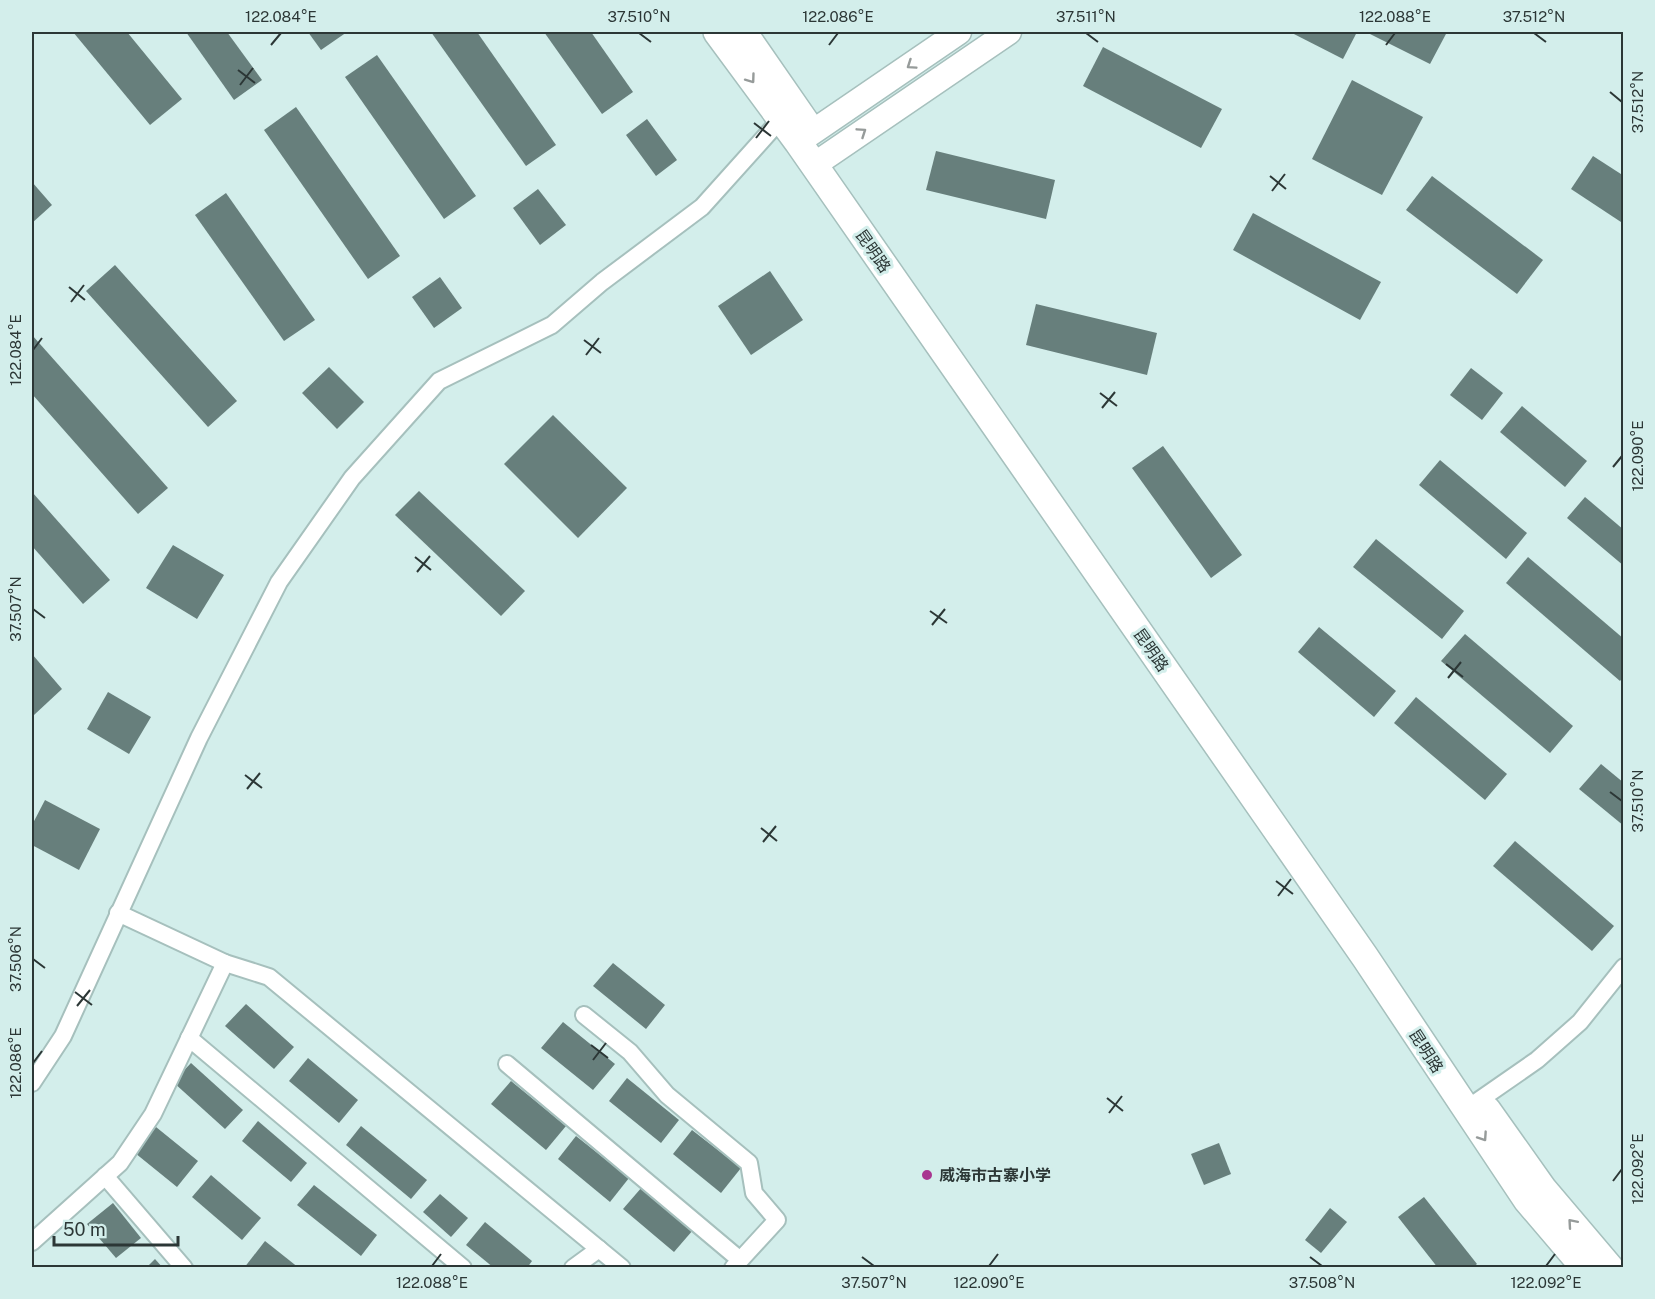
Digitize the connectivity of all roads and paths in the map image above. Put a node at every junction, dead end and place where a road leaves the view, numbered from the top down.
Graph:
1 (717, 32) edge
2 (743, 32) edge
3 (960, 32) edge
4 (1009, 32) edge
5 (797, 126) junction
6 (821, 160) junction
7 (118, 913) junction
8 (225, 963) junction
9 (1623, 967) edge
10 (584, 1015) dead end
11 (189, 1038) junction
12 (507, 1064) dead end
13 (32, 1083) edge
14 (1472, 1105) junction
15 (105, 1176) junction
16 (32, 1242) edge
17 (599, 1249) junction
18 (736, 1263) edge
19 (184, 1268) edge
20 (463, 1268) edge
21 (573, 1268) edge
22 (622, 1268) edge
23 (1585, 1268) edge
24 (1610, 1268) edge

1 -> 5 main road, 昆明路
2 - 5 main road, 昆明路
3 -> 5 main road
6 -> 4 main road
5 - 6 main road, 昆明路
5 - 7 street
6 - 14 main road, 昆明路
7 - 8 street
7 - 13 street
8 - 11 street
8 - 17 street
9 - 14 street
10 - 18 street
11 - 15 street
11 - 20 street
12 - 18 street
14 -> 23 main road, 昆明路
24 -> 14 main road, 昆明路
15 - 16 street
15 - 19 street
17 - 21 street
17 - 22 street

